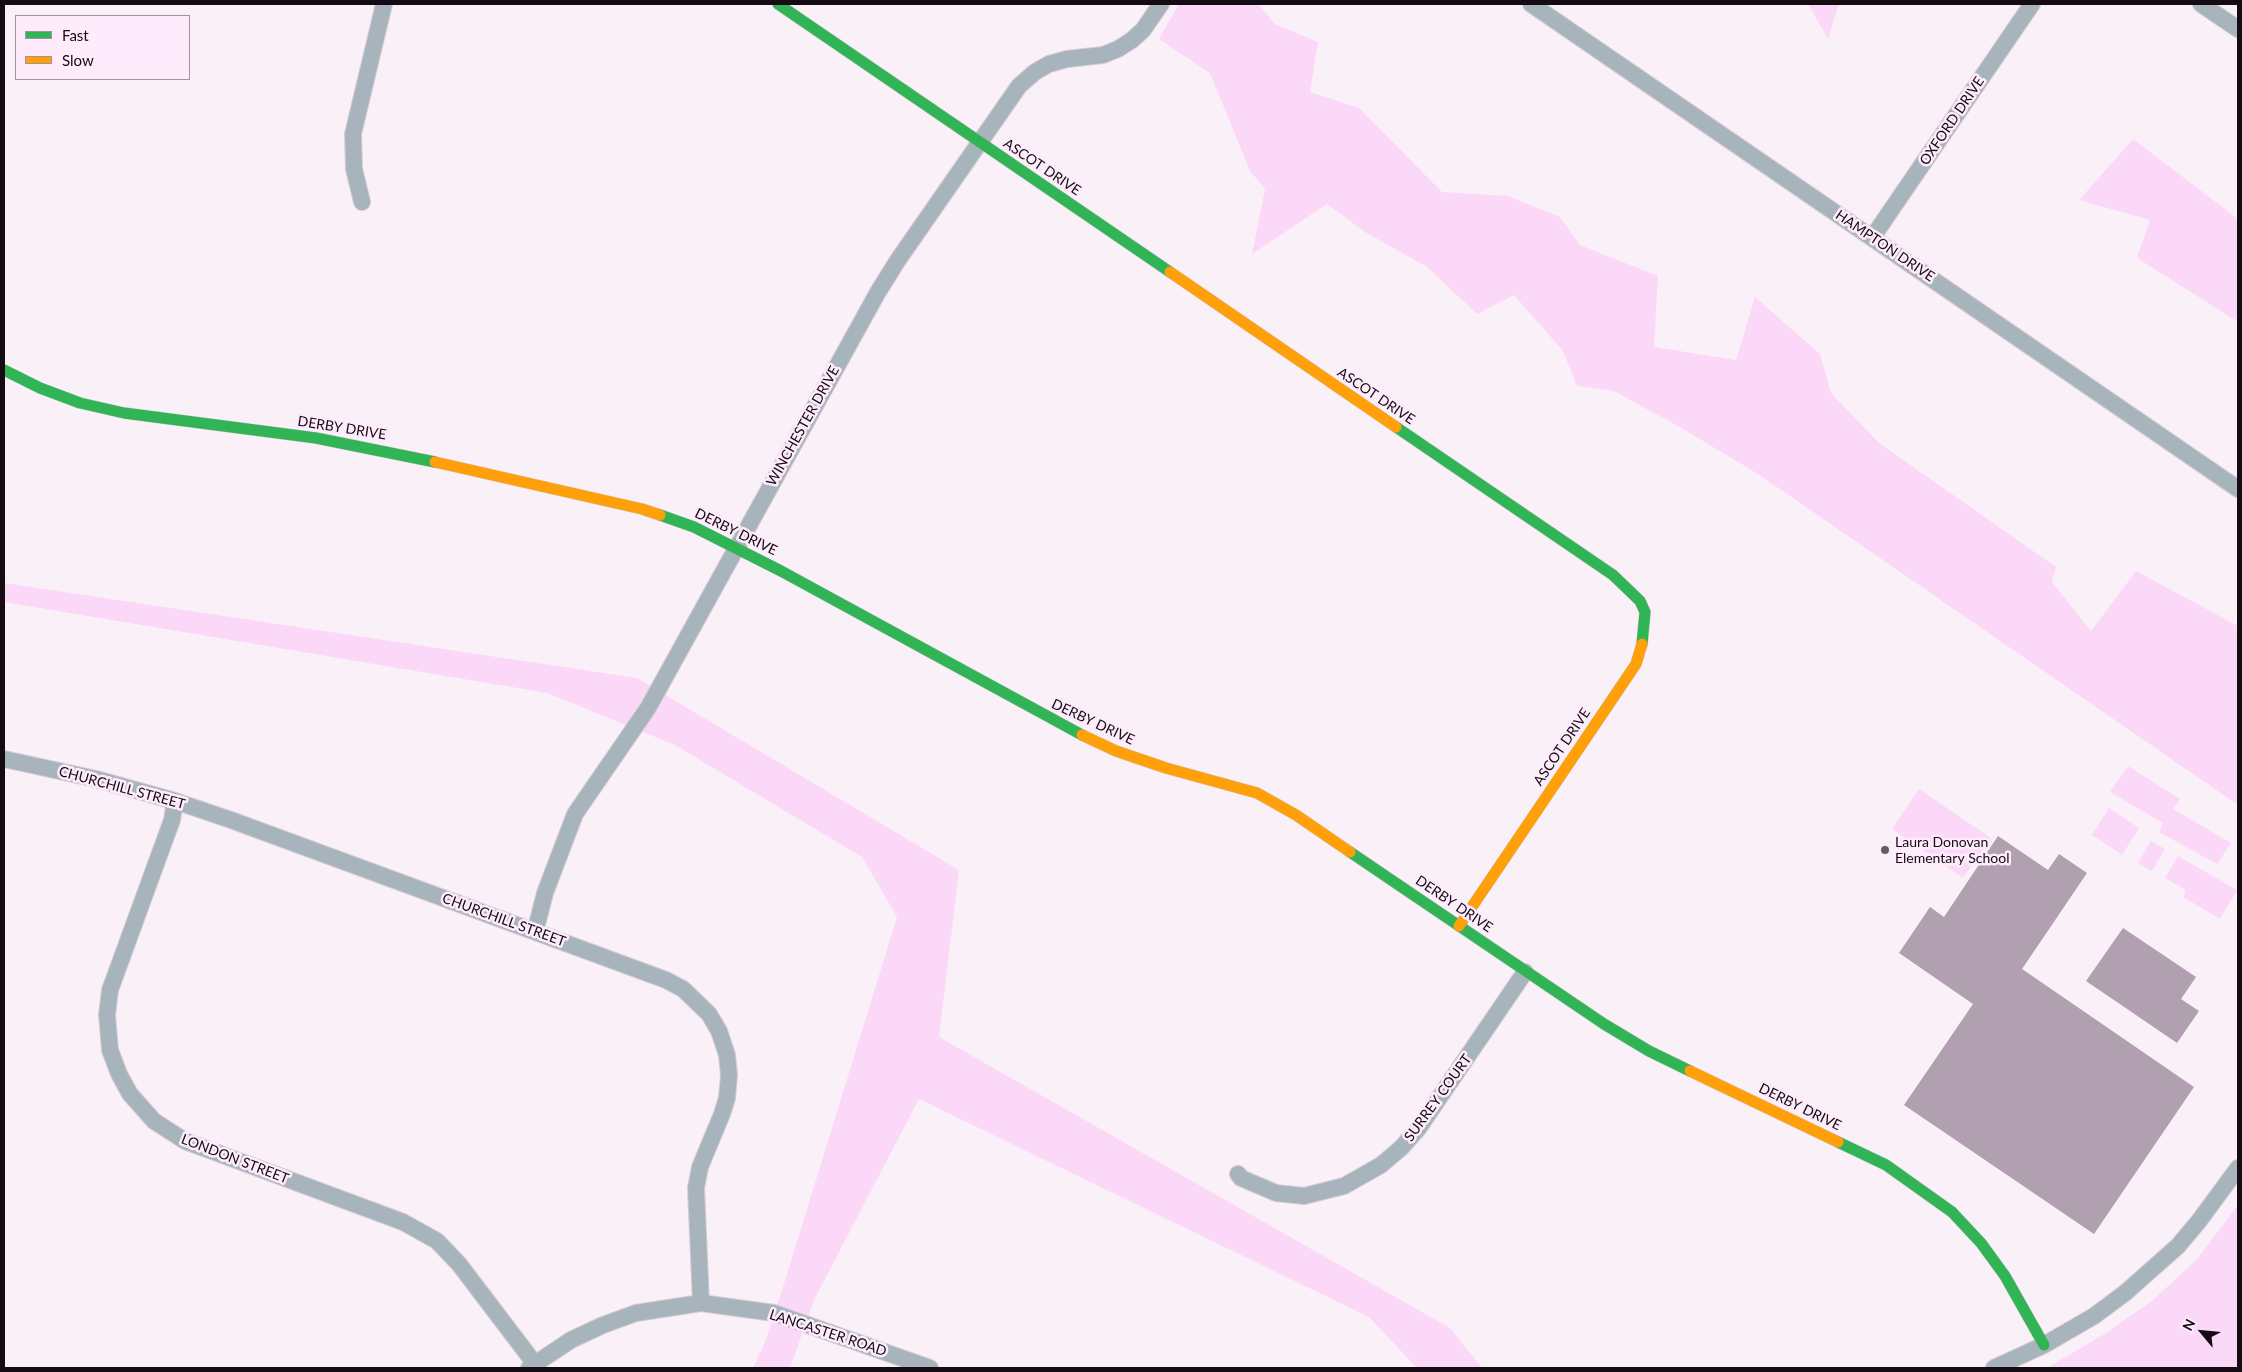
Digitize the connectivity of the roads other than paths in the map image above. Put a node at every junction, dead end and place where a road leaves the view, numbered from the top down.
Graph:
1 (384, 4) edge
2 (778, 4) edge
3 (1161, 4) edge
4 (1531, 4) edge
5 (2032, 4) edge
6 (2201, 4) edge
7 (2238, 29) edge
8 (979, 142) junction
9 (362, 202) dead end
10 (1872, 238) junction
11 (4, 370) edge
12 (2238, 489) edge
13 (736, 548) junction
14 (4, 759) edge
15 (175, 801) junction
16 (1459, 926) junction
17 (535, 932) junction
18 (1525, 972) junction
19 (2238, 1168) edge
20 (1238, 1174) dead end
21 (700, 1303) junction
22 (2044, 1345) junction
23 (532, 1366) edge
24 (930, 1368) edge
25 (1994, 1368) edge

1 - 9 street
2 - 8 street, ASCOT DRIVE
3 - 8 street, WINCHESTER DRIVE
4 - 10 street, HAMPTON DRIVE
5 - 10 street, OXFORD DRIVE
6 - 7 street
8 - 13 street, WINCHESTER DRIVE
8 - 16 street, ASCOT DRIVE
10 - 12 street, HAMPTON DRIVE
11 - 13 street, DERBY DRIVE
13 - 16 street, DERBY DRIVE
13 - 17 street, WINCHESTER DRIVE
14 - 15 street, CHURCHILL STREET
15 - 17 street, CHURCHILL STREET
15 - 23 street, LONDON STREET
16 - 18 street, DERBY DRIVE
17 - 21 street, CHURCHILL STREET
18 - 20 street, SURREY COURT
18 - 22 street, DERBY DRIVE
19 - 22 street
21 - 23 street, LANCASTER ROAD
21 - 24 street, LANCASTER ROAD
22 - 25 street

